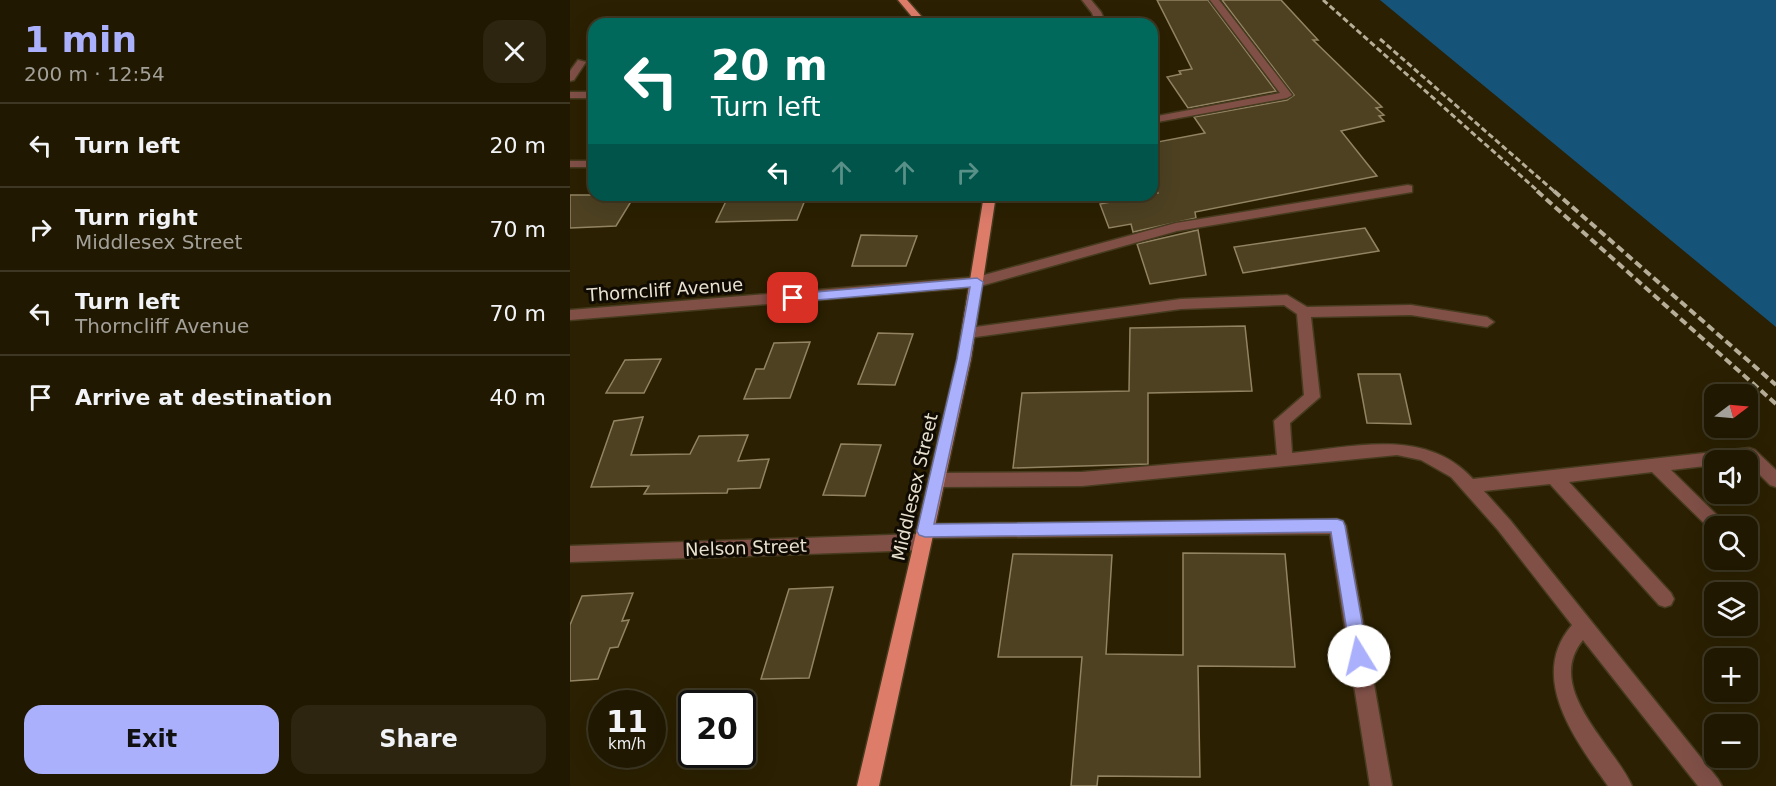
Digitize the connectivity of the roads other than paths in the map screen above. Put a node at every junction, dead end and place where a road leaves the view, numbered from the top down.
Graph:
1 (902, 0) edge
2 (1086, 0) edge
3 (1214, 0) edge
4 (918, 18) edge
5 (1098, 18) edge
6 (581, 62) dead end
7 (570, 78) edge
8 (570, 95) edge
9 (588, 95) edge
10 (1158, 119) edge
11 (570, 164) edge
12 (588, 164) edge
13 (1408, 189) dead end
14 (989, 201) edge
15 (977, 282) junction
16 (1304, 312) junction
17 (570, 315) edge
18 (1487, 322) dead end
19 (968, 333) junction
20 (1285, 460) junction
21 (1656, 466) junction
22 (1554, 477) junction
23 (936, 480) junction
24 (1776, 480) edge
25 (1470, 486) junction
26 (1707, 516) edge
27 (923, 536) junction
28 (570, 554) edge
29 (1665, 599) dead end
30 (1584, 625) junction
31 (868, 786) edge
32 (1381, 786) edge
33 (1621, 786) edge
34 (1711, 786) edge

1 - 4 main road
2 - 5 street
3 - 10 street
6 - 7 street
8 - 9 street
11 - 12 street
13 - 15 street, Thorncliff Avenue
14 - 15 main road, Middlesex Street
15 - 17 street, Thorncliff Avenue
15 - 19 main road, Middlesex Street
16 - 18 street
16 - 19 street
16 - 20 street
19 - 23 main road, Middlesex Street
20 - 23 street
20 - 25 street
21 - 22 street
21 - 24 street
21 - 26 street
22 - 25 street
22 - 29 street
23 - 27 main road, Middlesex Street
25 - 30 street
27 - 28 street, Nelson Street
27 - 31 main road, Middlesex Street
27 - 32 street, Nelson Street
30 - 33 street
30 - 34 street

